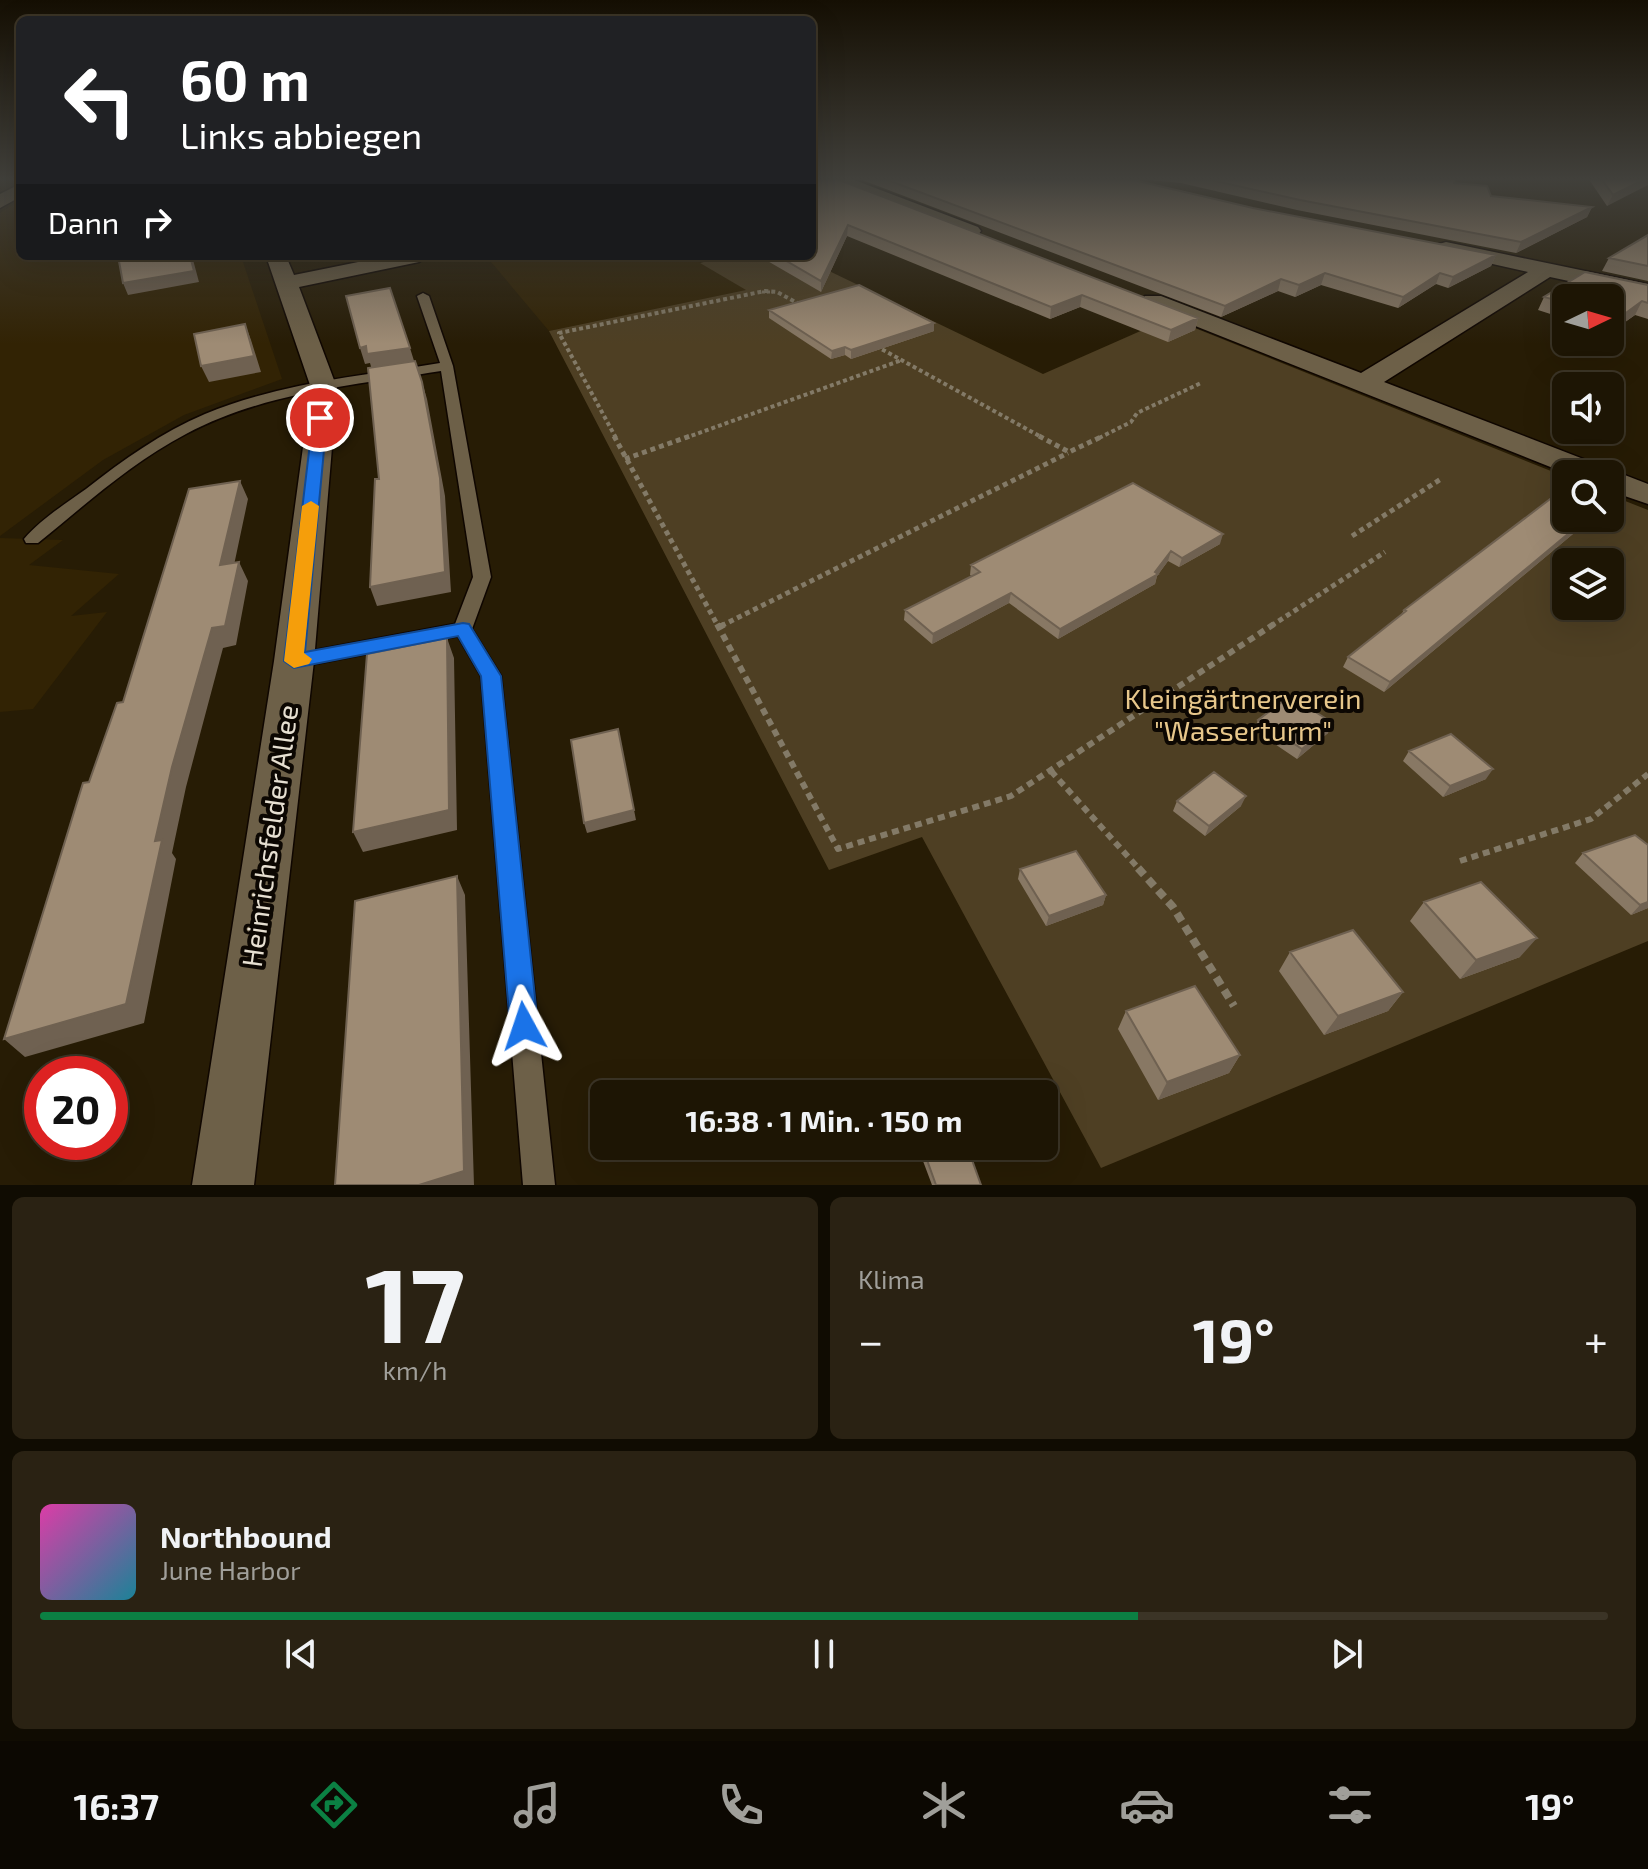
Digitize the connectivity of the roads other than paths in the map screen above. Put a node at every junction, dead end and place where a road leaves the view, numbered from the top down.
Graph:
1 (978, 233) edge
2 (996, 240) edge
3 (1428, 244) edge
4 (377, 260) edge
5 (1549, 268) junction
6 (282, 269) edge
7 (1648, 291) edge
8 (1129, 292) edge
9 (423, 296) dead end
10 (447, 366) junction
11 (1364, 383) junction
12 (324, 388) junction
13 (1559, 460) edge
14 (1624, 486) edge
15 (1648, 495) edge
16 (32, 539) dead end
17 (463, 629) junction
18 (294, 661) junction
19 (223, 1185) edge
20 (539, 1185) edge

1 - 2 street
3 - 5 street
4 - 6 street
5 - 7 street
5 - 11 street
6 - 12 street, Heinrichsfelder Allee
8 - 11 street
9 - 10 lane
10 - 12 lane
10 - 17 lane
11 - 13 street
12 - 16 lane
12 - 18 street, Heinrichsfelder Allee
14 - 15 street
17 - 18 lane
17 - 20 lane
18 - 19 street, Heinrichsfelder Allee

